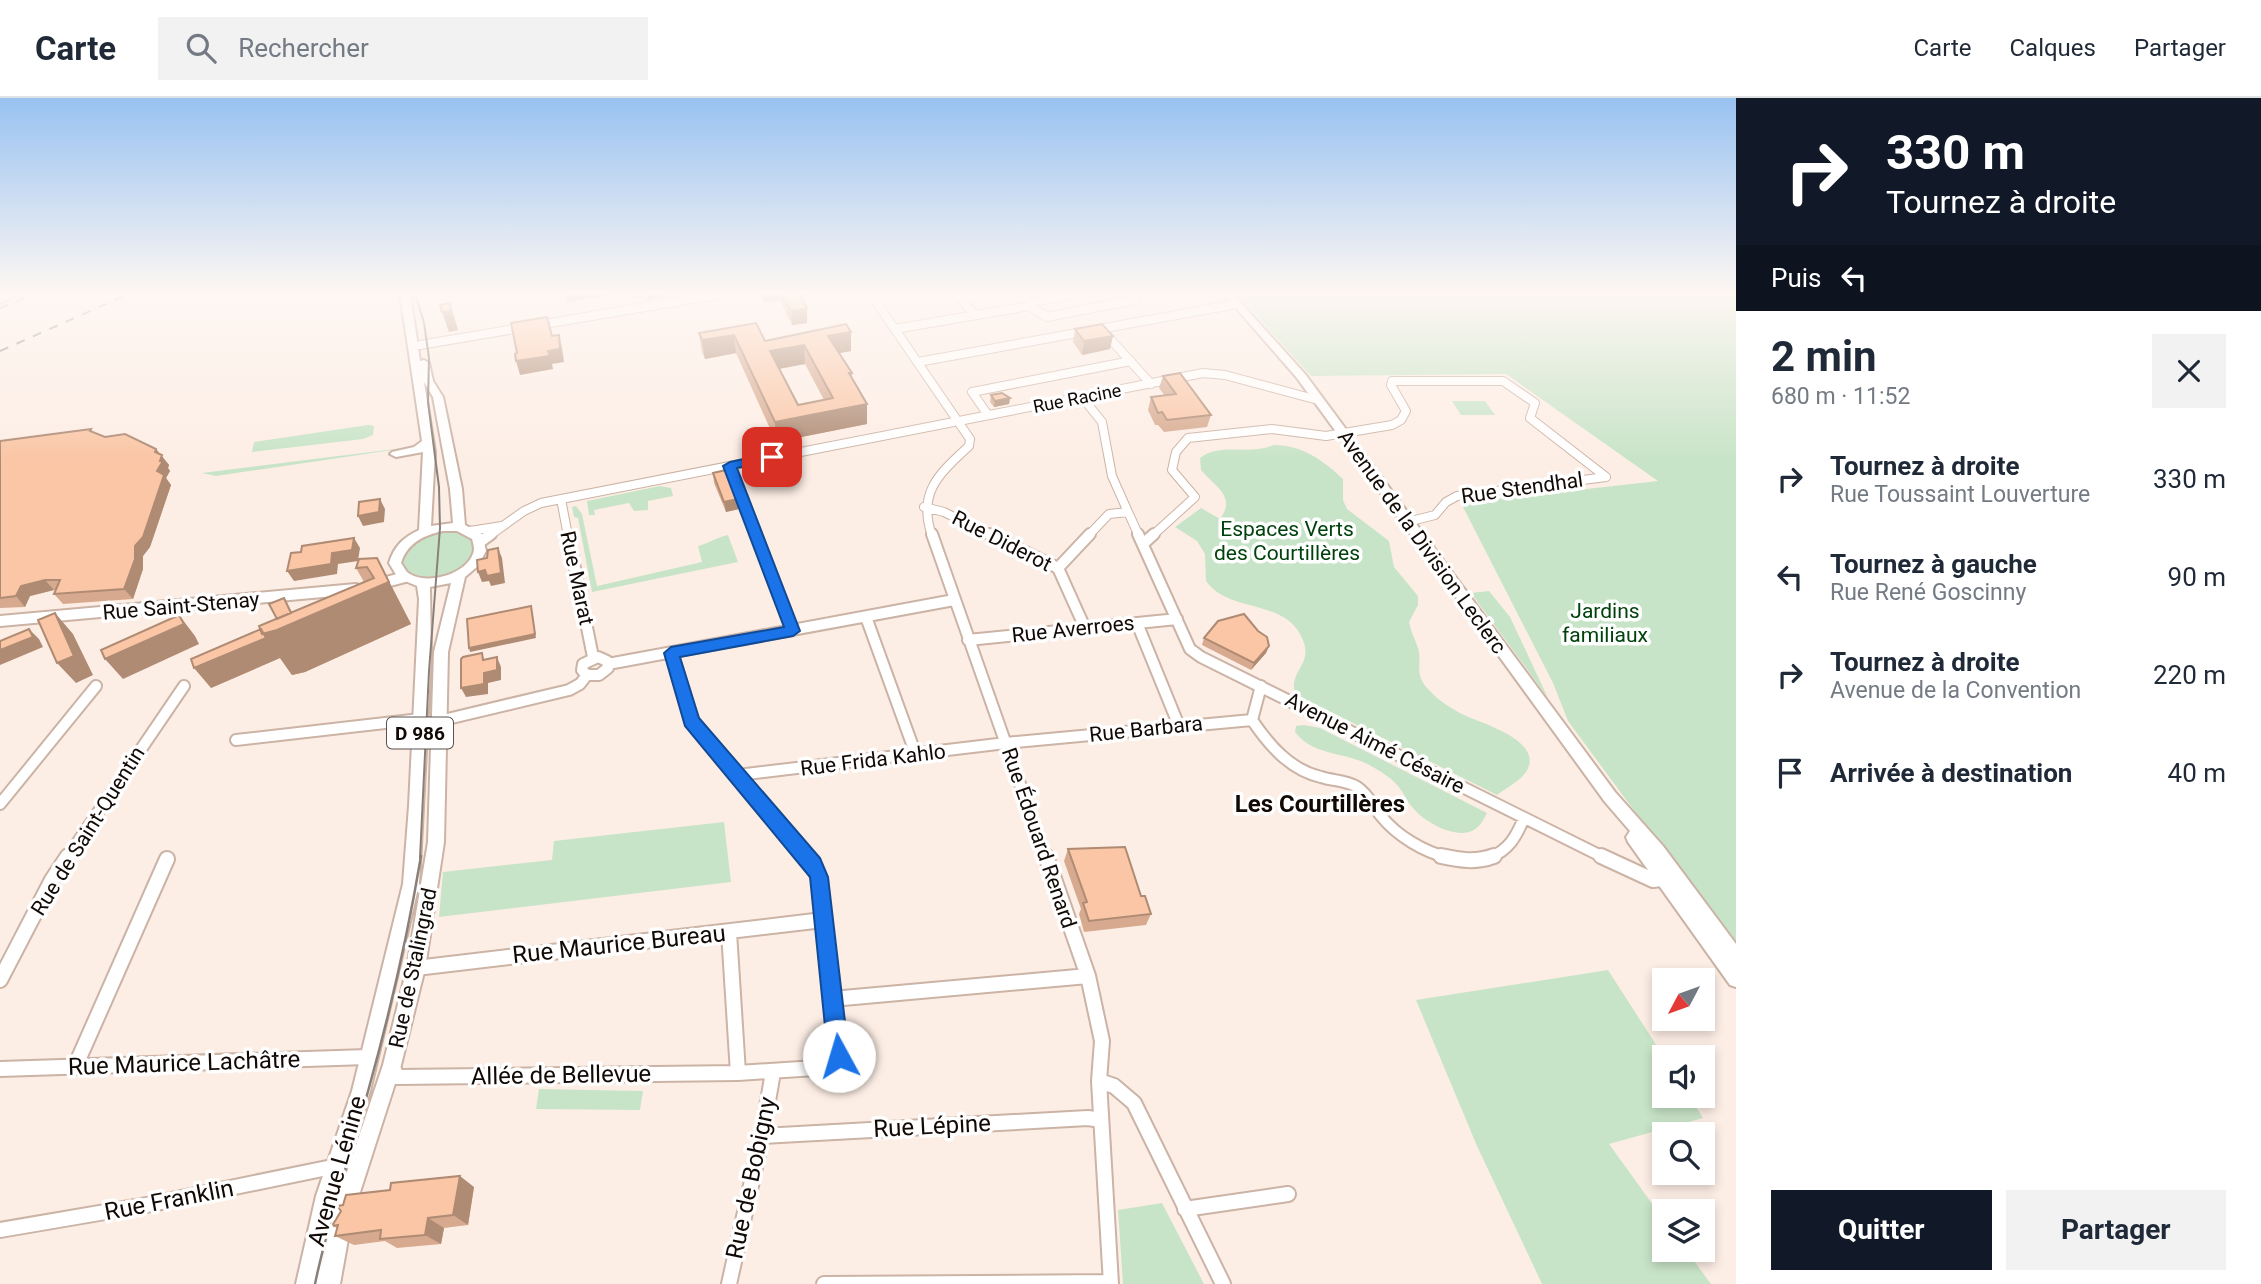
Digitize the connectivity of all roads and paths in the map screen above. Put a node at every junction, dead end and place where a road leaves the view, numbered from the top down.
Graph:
1 (417, 348) joint
2 (908, 348) edge
3 (991, 348) edge
4 (1119, 348) edge
5 (1277, 348) edge
6 (1131, 361) junction
7 (918, 362) junction
8 (1151, 384) junction
9 (1082, 397) junction
10 (1318, 400) junction
11 (988, 415) junction
12 (958, 421) junction
13 (1344, 434) junction
14 (428, 442) junction
15 (429, 457) junction
16 (730, 466) junction
17 (671, 477) junction
18 (675, 488) dead end
19 (561, 499) junction
20 (925, 507) junction
21 (1128, 512) junction
22 (1407, 522) junction
23 (502, 526) junction
24 (465, 529) junction
25 (425, 532) junction
26 (480, 542) junction
27 (1144, 542) junction
28 (395, 563) junction
29 (1058, 568) junction
30 (459, 575) junction
31 (405, 577) junction
32 (422, 582) junction
33 (362, 587) junction
34 (954, 600) junction
35 (866, 617) junction
36 (1177, 619) junction
37 (0, 621) edge
38 (1137, 623) junction
39 (1084, 628) junction
40 (793, 631) junction
41 (968, 640) junction
42 (671, 653) junction
43 (593, 657) junction
44 (608, 664) junction
45 (587, 675) junction
46 (96, 686) dead end
47 (184, 686) dead end
48 (1261, 686) junction
49 (420, 719) junction
50 (1252, 720) junction
51 (439, 721) junction
52 (1178, 726) junction
53 (236, 740) dead end
54 (1006, 743) junction
55 (916, 755) junction
56 (741, 777) junction
57 (0, 804) edge
58 (1524, 818) junction
59 (167, 859) dead end
60 (1665, 872) junction
61 (823, 920) junction
62 (729, 932) junction
63 (1736, 958) edge
64 (1736, 965) edge
65 (416, 968) junction
66 (1088, 976) junction
67 (1736, 979) edge
68 (0, 980) edge
69 (832, 999) junction
70 (367, 1057) junction
71 (392, 1065) junction
72 (75, 1067) junction
73 (0, 1069) edge
74 (773, 1072) junction
75 (738, 1073) junction
76 (1099, 1081) junction
77 (1101, 1120) junction
78 (762, 1136) junction
79 (337, 1166) junction
80 (1288, 1194) dead end
81 (1185, 1209) junction
82 (0, 1230) edge
83 (1110, 1283) edge
84 (307, 1284) edge
85 (329, 1284) edge
86 (729, 1284) edge
87 (824, 1284) edge
88 (1223, 1284) edge

1 - 14 main road
1 - 24 main road
2 - 7 street
3 - 7 street
4 - 6 street
5 - 10 main road, Avenue de la Division Leclerc
6 - 8 street
6 - 11 street
7 - 12 street
8 - 9 street, Rue Racine
8 - 10 street, Rue Racine
9 - 11 street, Rue Racine
9 - 21 street, Avenue Aimé Césaire
10 - 13 main road, Avenue de la Division Leclerc
11 - 12 street, Rue Racine
12 - 16 street, Rue Racine
12 - 20 street
13 - 22 main road, Avenue de la Division Leclerc
13 - 22 street, Rue Stendhal
13 - 27 street
14 - 15 main road
14 - 15 main road
15 - 25 main road
16 - 17 street, Rue Racine
16 - 40 street
17 - 18 street
17 - 19 street, Rue Racine
19 - 23 street, Rue Racine
19 - 43 street, Rue Marat
20 - 29 street, Rue Diderot
20 - 34 street, Rue Édouard Renard
21 - 27 street, Avenue Aimé Césaire
21 - 29 street
22 - 60 main road, Avenue de la Division Leclerc
23 - 24 street
23 - 26 street, Rue Racine
24 - 25 main road
24 - 26 main road
25 - 28 main road
26 - 30 main road
27 - 36 street, Avenue Aimé Césaire
28 - 31 main road
28 - 33 street
29 - 39 street, Rue Diderot
30 - 32 main road
30 - 51 main road, Rue de Stalingrad / D 986
31 - 32 main road
31 - 33 street, Rue Saint-Stenay
32 - 49 main road, Rue de Stalingrad / D 986
33 - 37 street, Rue Saint-Stenay
34 - 35 street
34 - 41 street, Rue Édouard Renard
35 - 40 street
35 - 55 street
36 - 38 street, Rue Averroes
36 - 48 street, Avenue Aimé Césaire
38 - 39 street, Rue Averroes
38 - 52 street
39 - 41 street, Rue Averroes
40 - 42 street
41 - 54 street, Rue Édouard Renard
42 - 44 street
42 - 56 street
43 - 44 street
43 - 45 street
44 - 45 street
45 - 51 street
46 - 57 street
47 - 68 street, Rue de Saint-Quentin
48 - 50 street
48 - 58 street, Avenue Aimé Césaire
49 - 53 street
49 - 70 main road, Rue de Stalingrad / D 986
50 - 52 street, Rue Barbara
50 - 58 street
51 - 65 main road, Rue de Stalingrad / D 986
52 - 54 street, Rue Barbara
54 - 55 street, Rue Frida Kahlo
54 - 66 street, Rue Édouard Renard
55 - 56 street, Rue Frida Kahlo
56 - 61 street
58 - 60 street, Avenue Aimé Césaire
59 - 72 street
60 - 63 main road, Avenue de la Division Leclerc
60 - 64 street, Avenue de la Division Leclerc
60 - 67 main road, Avenue de la Division Leclerc
61 - 62 street, Rue Maurice Bureau
61 - 69 street
62 - 65 street, Rue Maurice Bureau
62 - 75 street
65 - 71 main road, Rue de Stalingrad / D 986
66 - 69 street
66 - 76 street, Rue Édouard Renard
69 - 74 street
70 - 71 main road, Rue de Stalingrad
70 - 72 street, Rue Maurice Lachâtre
70 - 79 main road, Avenue Lénine / D 986
71 - 75 street, Allée de Bellevue
71 - 85 main road, Avenue Lénine / D 986
72 - 73 street, Rue Maurice Lachâtre
74 - 75 street
74 - 78 street, Rue de Bobigny
76 - 77 street, Rue Édouard Renard
76 - 81 street
77 - 78 street, Rue Lépine
77 - 83 street, Rue Édouard Renard
78 - 86 street, Rue de Bobigny
79 - 82 street, Rue Franklin
79 - 84 main road, Avenue Lénine / D 986
80 - 81 street
81 - 88 street
83 - 87 street

